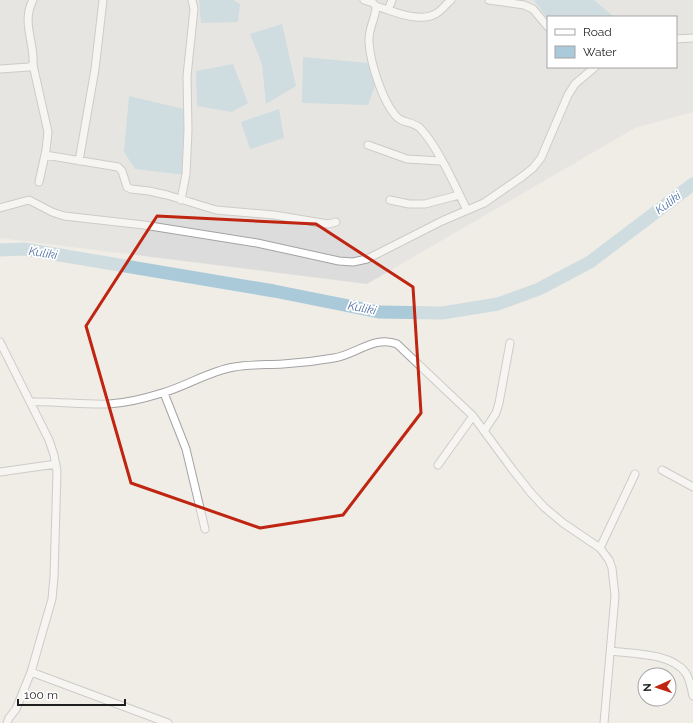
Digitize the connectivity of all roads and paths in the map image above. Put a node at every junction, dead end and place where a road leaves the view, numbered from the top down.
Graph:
1 (33, 0) edge
2 (102, 0) edge
3 (192, 0) edge
4 (364, 0) edge
5 (392, 0) edge
6 (451, 0) edge
7 (489, 0) edge
8 (522, 2) edge
9 (376, 6) junction
10 (388, 10) junction
11 (547, 26) edge
12 (693, 38) edge
13 (677, 39) edge
14 (33, 65) junction
15 (594, 68) edge
16 (0, 69) edge
17 (368, 145) dead end
18 (45, 156) junction
19 (79, 161) junction
20 (441, 162) junction
21 (39, 182) dead end
22 (459, 195) junction
23 (181, 200) junction
24 (390, 200) dead end
25 (0, 208) edge
26 (467, 210) junction
27 (336, 222) dead end
28 (0, 342) edge
29 (510, 343) dead end
30 (164, 393) junction
31 (30, 402) junction
32 (473, 416) junction
33 (484, 430) junction
34 (56, 464) junction
35 (438, 465) dead end
36 (662, 470) dead end
37 (0, 472) edge
38 (635, 474) dead end
39 (693, 487) edge
40 (205, 529) dead end
41 (600, 548) junction
42 (611, 651) junction
43 (31, 672) junction
44 (693, 696) edge
45 (6, 720) edge
46 (168, 723) edge
47 (604, 723) edge

1 - 14 street
2 - 19 street
3 - 23 street
4 - 9 street
5 - 10 street
6 - 10 street
7 - 8 street
8 - 11 street
9 - 10 street
9 - 20 street
12 - 13 street
14 - 16 street
14 - 18 street
15 - 26 street
17 - 20 street
18 - 19 street
18 - 21 street
19 - 23 street
20 - 22 street
22 - 24 street
22 - 26 street
23 - 27 street
25 - 26 street
28 - 31 street
29 - 33 street
30 - 31 street
30 - 32 street
30 - 40 street
31 - 34 street
32 - 33 street
32 - 35 street
33 - 41 street
34 - 37 street
34 - 43 street
36 - 39 street
38 - 41 street
41 - 42 street
42 - 44 street
42 - 47 street
43 - 45 street
43 - 46 street

